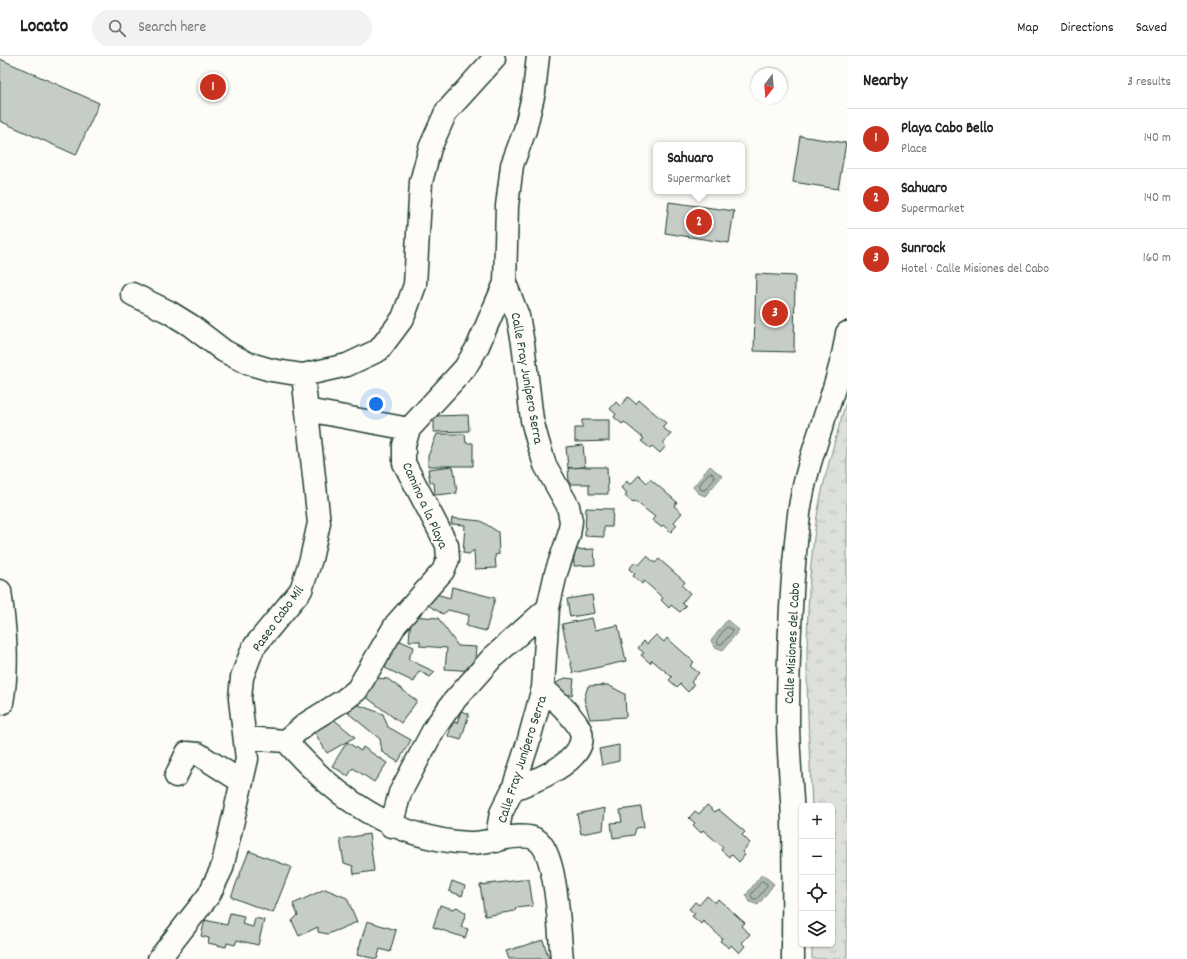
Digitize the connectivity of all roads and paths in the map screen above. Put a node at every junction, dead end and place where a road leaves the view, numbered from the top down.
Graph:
1 (538, 56) edge
2 (494, 59) dead end
3 (505, 283) junction
4 (132, 294) dead end
5 (847, 333) edge
6 (303, 375) junction
7 (307, 410) junction
8 (409, 430) junction
9 (0, 591) edge
10 (548, 608) junction
11 (543, 688) junction
12 (2, 703) dead end
13 (245, 738) junction
14 (286, 741) junction
15 (176, 776) dead end
16 (242, 782) junction
17 (513, 790) junction
18 (391, 826) junction
19 (496, 841) junction
20 (159, 959) edge
21 (562, 959) edge
22 (793, 959) edge

1 - 3 street
2 - 6 street
3 - 8 street, Camino a la Playa
3 - 10 street, Calle Fray Junípero Serra
4 - 6 street
5 - 22 street, Calle Misiones del Cabo
6 - 7 street, Paseo Cabo Mil
7 - 8 street
7 - 13 street, Paseo Cabo Mil
8 - 14 street, Camino a la Playa
9 - 12 street
10 - 11 street, Calle Fray Junípero Serra
10 - 18 street
11 - 17 street, Calle Fray Junípero Serra
11 - 17 street
13 - 14 street
13 - 16 street, Paseo Cabo Mil
14 - 18 street
15 - 16 street
16 - 20 street, Paseo Cabo Mil
17 - 19 street, Calle Fray Junípero Serra
18 - 19 street
19 - 21 street

